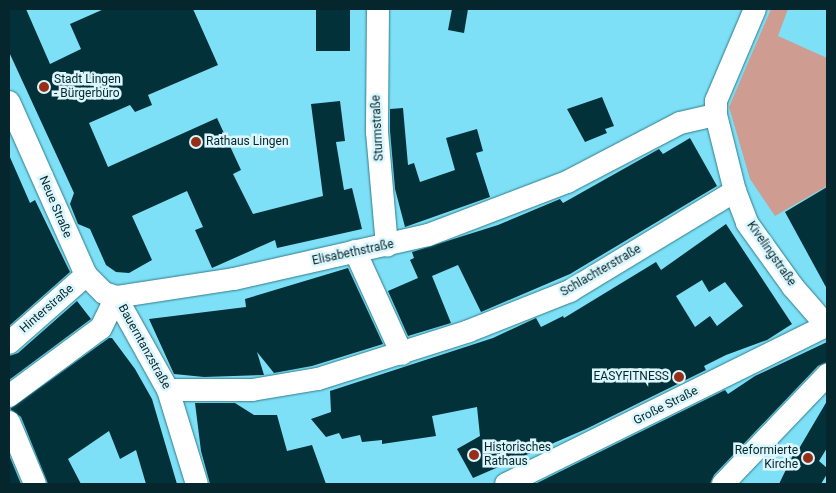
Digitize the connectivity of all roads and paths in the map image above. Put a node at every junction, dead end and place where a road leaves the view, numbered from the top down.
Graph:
1 (378, 9) edge
2 (755, 9) edge
3 (9, 102) edge
4 (716, 115) junction
5 (735, 192) junction
6 (387, 246) junction
7 (355, 251) junction
8 (86, 275) junction
9 (116, 297) junction
10 (827, 326) edge
11 (9, 343) edge
12 (402, 354) junction
13 (827, 375) edge
14 (168, 390) junction
15 (9, 396) edge
16 (9, 422) edge
17 (35, 484) edge
18 (197, 484) edge
19 (506, 484) edge
20 (722, 484) edge

1 - 6 street, Sturmstraße
2 - 4 street
3 - 8 street, Neue Straße
4 - 5 street, Kivelingstraße
4 - 6 street, Elisabethstraße
5 - 10 street, Kivelingstraße
5 - 12 street, Schlachterstraße
6 - 7 street, Elisabethstraße
7 - 9 street, Elisabethstraße
7 - 12 street
8 - 9 street, Neue Straße
8 - 11 street, Hinterstraße
9 - 14 street, Bauerntanzstraße
9 - 15 street
10 - 19 street, Große Straße
12 - 14 street, Schlachterstraße
13 - 20 street
14 - 18 street, Bauerntanzstraße
16 - 17 street

